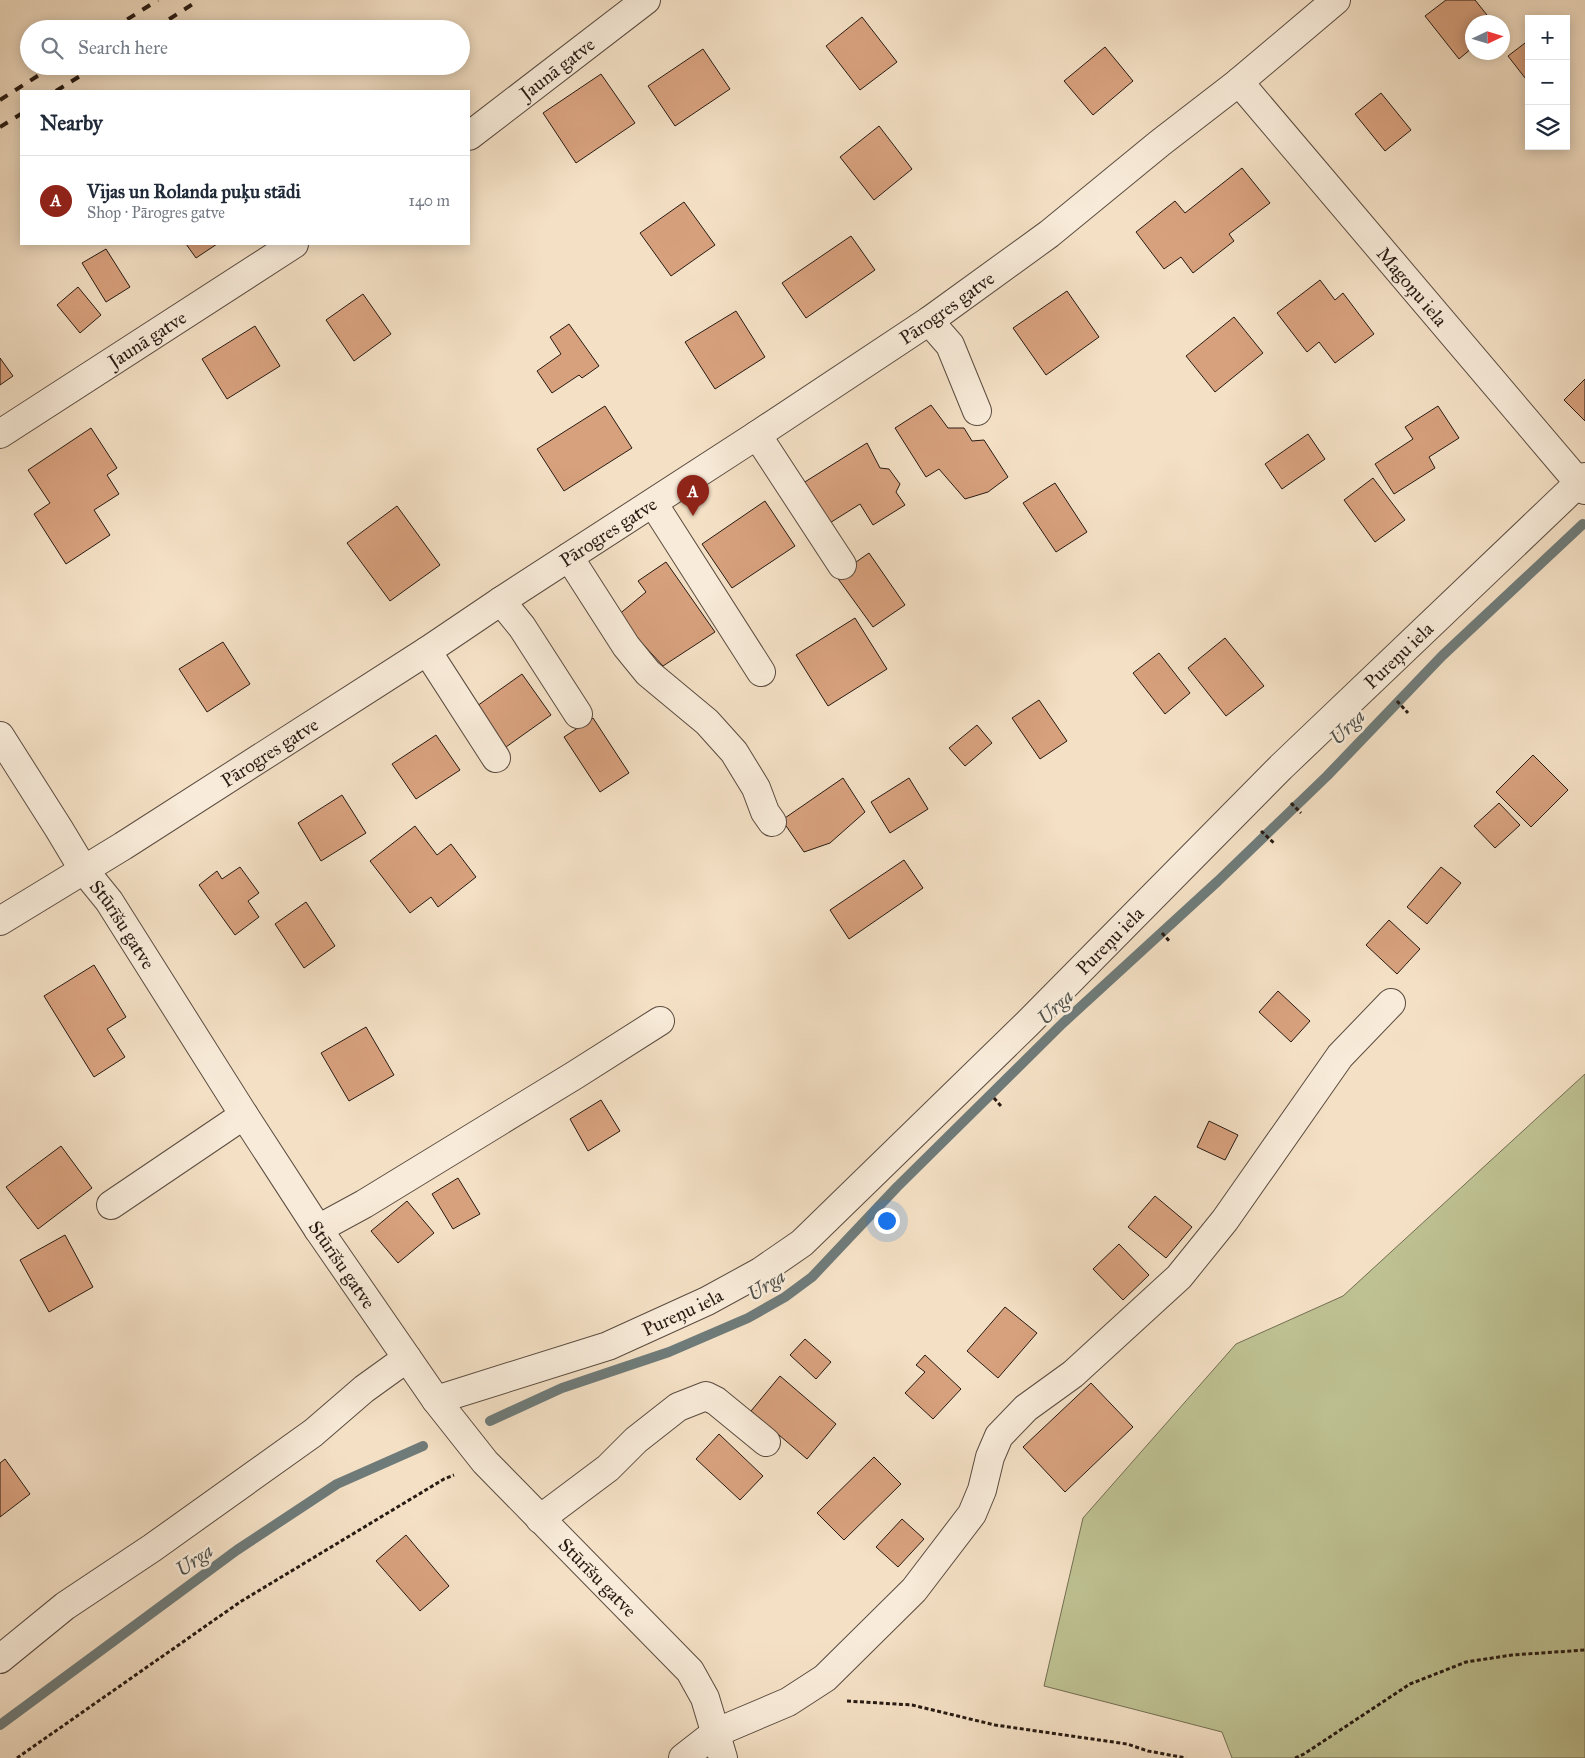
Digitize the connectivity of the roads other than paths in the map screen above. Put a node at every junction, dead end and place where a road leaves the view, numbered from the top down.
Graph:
1 (646, 0) edge
2 (1336, 0) edge
3 (1239, 82) junction
4 (470, 135) edge
5 (292, 245) edge
6 (929, 321) junction
7 (977, 411) dead end
8 (0, 434) edge
9 (758, 435) junction
10 (1583, 484) edge
11 (653, 503) junction
12 (569, 557) junction
13 (842, 565) dead end
14 (501, 601) junction
15 (427, 651) junction
16 (761, 672) dead end
17 (578, 714) dead end
18 (0, 736) edge
19 (496, 758) dead end
20 (772, 822) dead end
21 (83, 869) junction
22 (0, 921) edge
23 (1391, 1003) dead end
24 (660, 1021) dead end
25 (244, 1115) junction
26 (111, 1205) dead end
27 (318, 1229) junction
28 (407, 1358) junction
29 (436, 1400) junction
30 (766, 1442) dead end
31 (540, 1519) junction
32 (0, 1659) edge
33 (715, 1733) junction
34 (683, 1758) edge
35 (723, 1758) edge

1 - 4 street, Jaunā gatve
2 - 3 street, Pārogres gatve
3 - 6 street, Pārogres gatve
3 - 10 street, Magoņu iela
5 - 8 street, Jaunā gatve
6 - 7 street
6 - 9 street, Pārogres gatve
9 - 11 street, Pārogres gatve
9 - 13 street
10 - 29 street, Pureņu iela
11 - 12 street, Pārogres gatve
11 - 16 street
12 - 14 street, Pārogres gatve
12 - 20 street
14 - 15 street, Pārogres gatve
14 - 17 street
15 - 19 street
15 - 21 street, Pārogres gatve
18 - 21 street, Stūrīšu gatve
21 - 22 street, Pārogres gatve
21 - 25 street, Stūrīšu gatve
23 - 33 street
24 - 27 street
25 - 26 street
25 - 27 street, Stūrīšu gatve
27 - 28 street, Stūrīšu gatve
28 - 29 street, Stūrīšu gatve
28 - 32 street
29 - 31 street, Stūrīšu gatve
30 - 31 street
31 - 33 street, Stūrīšu gatve
33 - 34 street
33 - 35 street, Stūrīšu gatve

